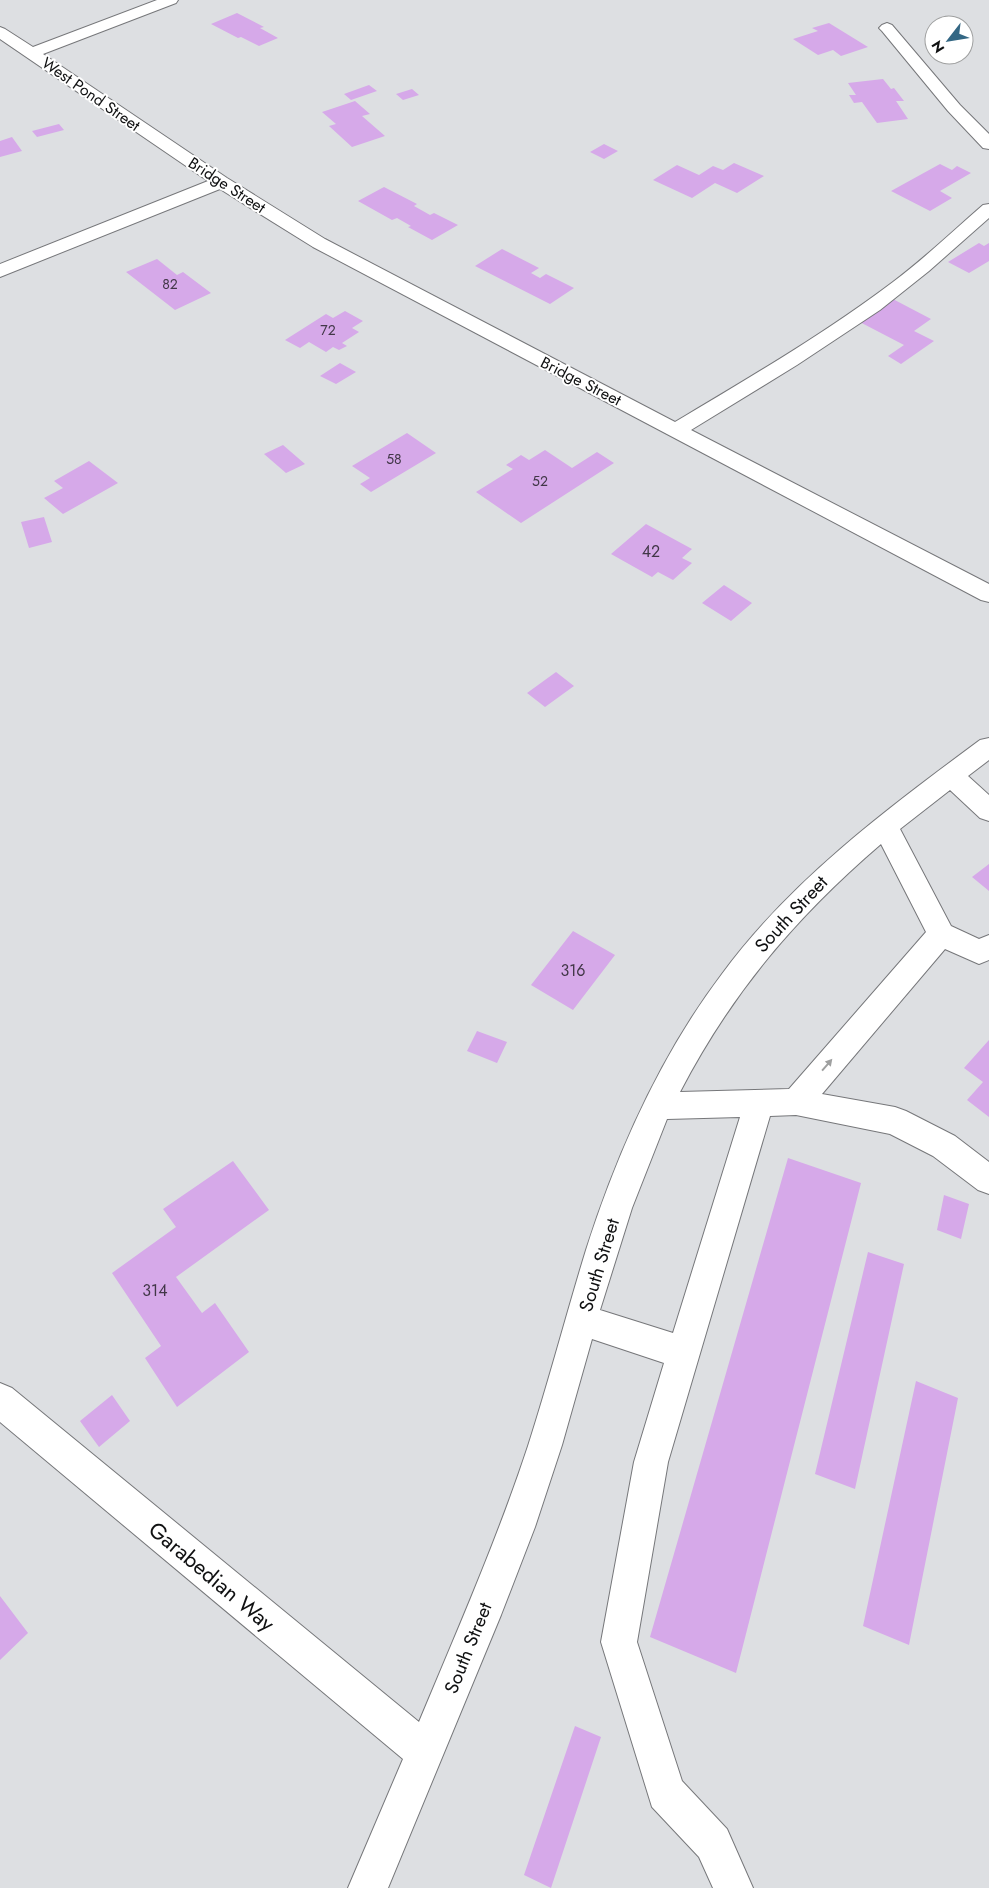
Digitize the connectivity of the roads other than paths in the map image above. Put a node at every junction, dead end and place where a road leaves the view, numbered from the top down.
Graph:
1 (171, 0) edge
2 (887, 28) dead end
3 (0, 32) edge
4 (31, 53) junction
5 (989, 144) edge
6 (181, 155) joint
7 (221, 182) junction
8 (989, 210) edge
9 (0, 271) edge
10 (677, 430) junction
11 (989, 594) edge
12 (989, 747) edge
13 (951, 775) junction
14 (989, 811) edge
15 (885, 826) junction
16 (941, 934) junction
17 (989, 947) edge
18 (796, 1102) junction
19 (759, 1103) junction
20 (660, 1106) junction
21 (989, 1180) edge
22 (582, 1320) junction
23 (684, 1353) junction
24 (0, 1400) edge
25 (425, 1752) junction
26 (368, 1888) edge
27 (733, 1888) edge

1 - 4 street
2 - 5 street
3 - 4 street, West Pond Street
4 - 6 street, West Pond Street
6 - 7 street, Bridge Street
7 - 9 street
7 - 10 street, Bridge Street
8 - 10 street
10 - 11 street, Bridge Street
12 - 13 street, South Street
13 - 14 street
13 - 15 street, South Street
15 - 16 street
15 - 20 street, South Street
16 - 17 street
18 -> 16 street
18 - 19 street
18 - 21 street
19 - 20 street
19 - 23 street
20 - 22 street, South Street
22 - 23 street
22 - 25 street, South Street
23 - 27 street
24 - 25 street, Garabedian Way
25 - 26 street, South Street

